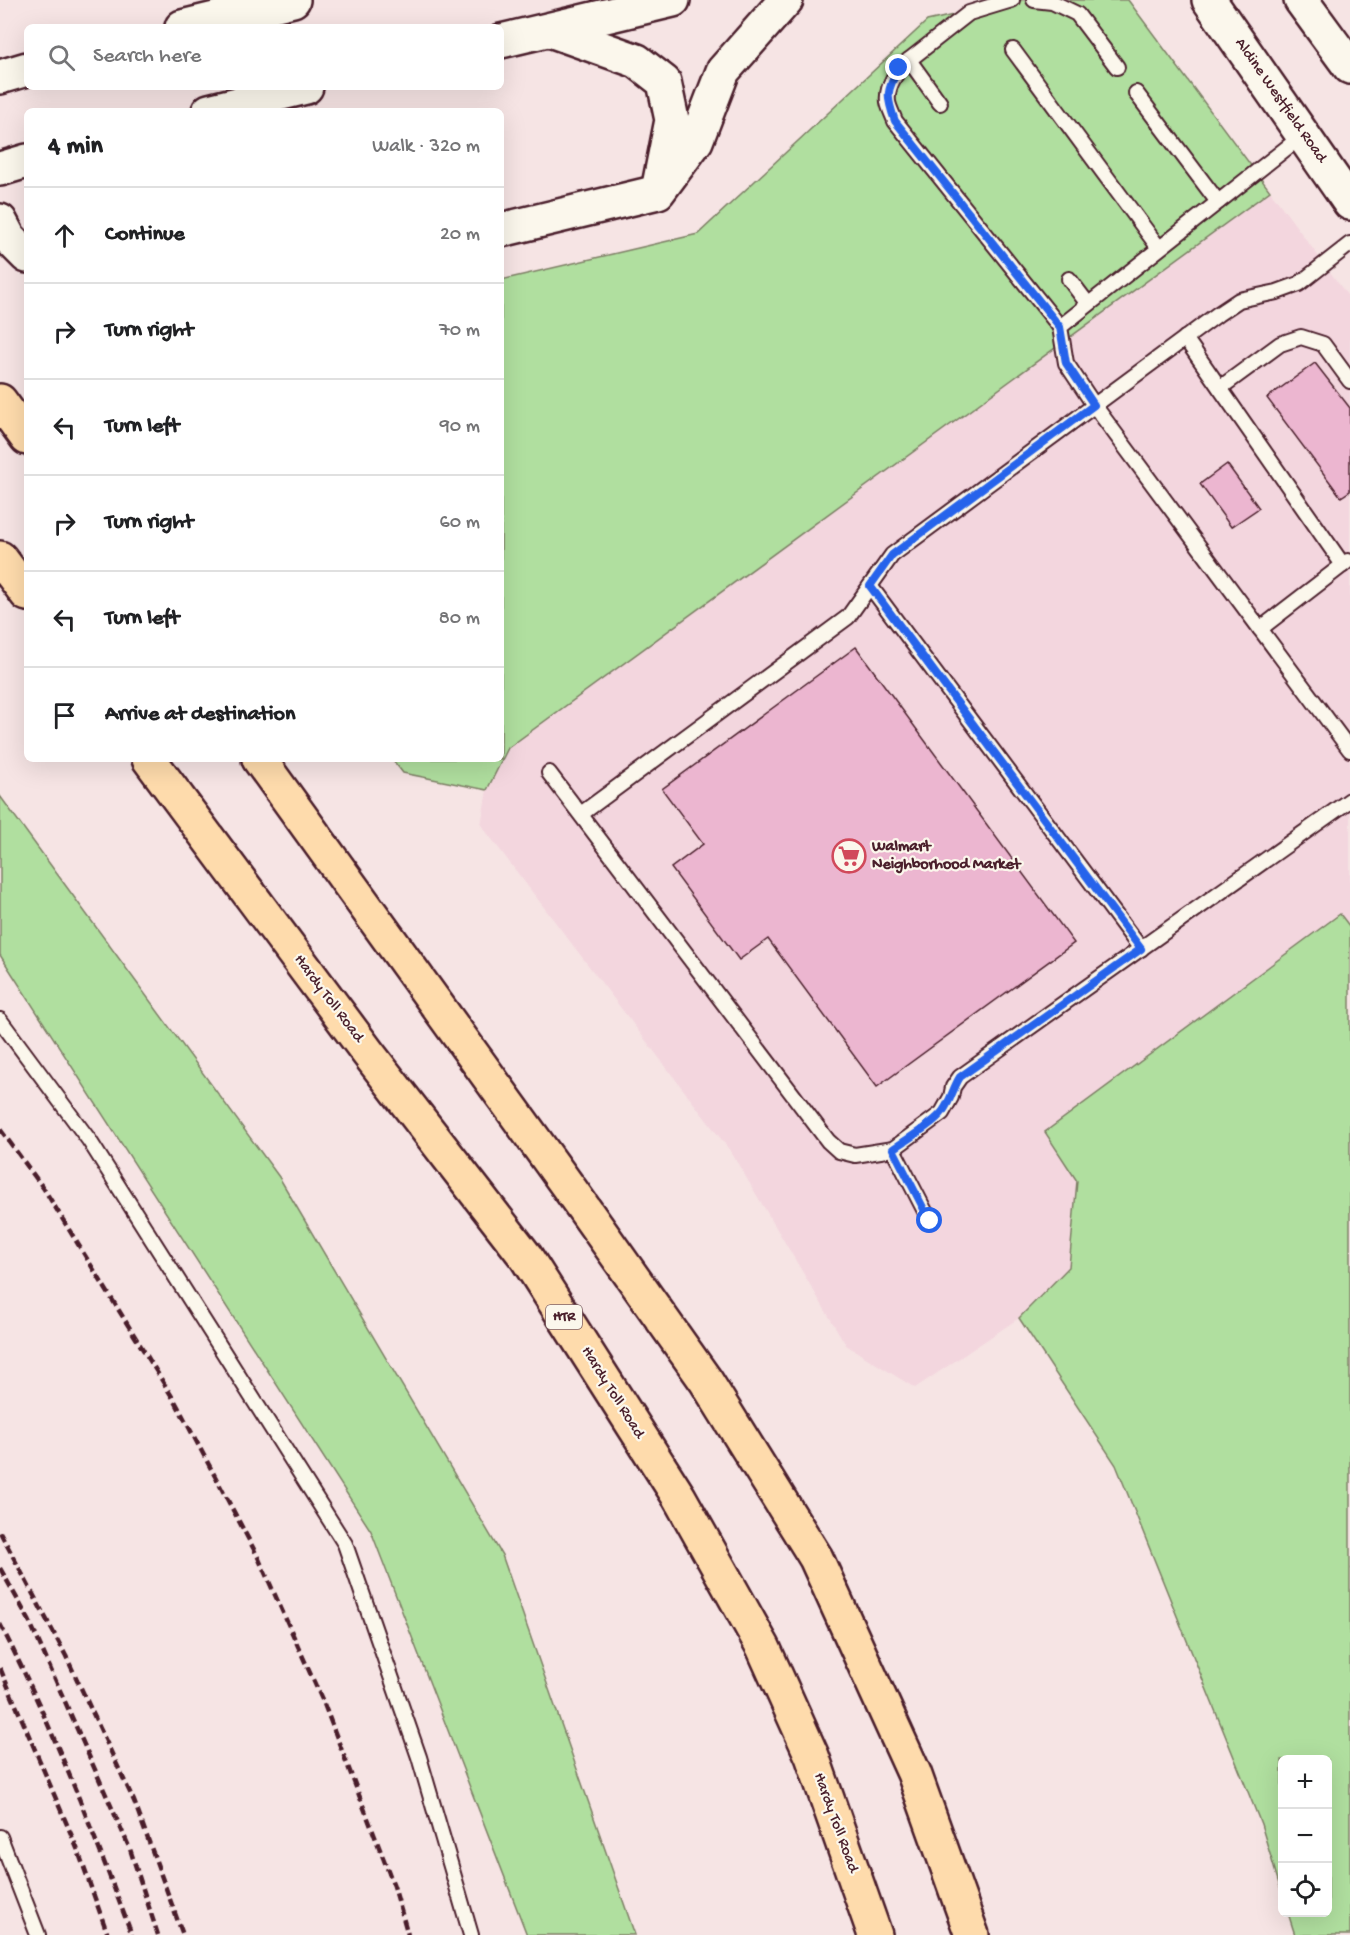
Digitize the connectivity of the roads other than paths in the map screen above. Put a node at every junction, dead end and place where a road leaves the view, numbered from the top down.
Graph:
1 (293, 0) edge
2 (673, 0) edge
3 (786, 0) edge
4 (1012, 0) edge
5 (1034, 0) edge
6 (1209, 0) edge
7 (1301, 0) edge
8 (1315, 0) edge
9 (194, 24) edge
10 (550, 30) junction
11 (504, 40) edge
12 (1013, 50) dead end
13 (1342, 57) edge
14 (909, 60) junction
15 (1117, 67) dead end
16 (24, 70) edge
17 (0, 77) edge
18 (294, 90) edge
19 (1136, 93) dead end
20 (940, 103) dead end
21 (221, 108) edge
22 (1303, 135) junction
23 (24, 162) edge
24 (0, 169) edge
25 (658, 192) junction
26 (1218, 202) junction
27 (1350, 203) edge
28 (0, 221) edge
29 (504, 229) edge
30 (1350, 244) edge
31 (1159, 248) junction
32 (24, 253) edge
33 (1069, 279) dead end
34 (1088, 304) junction
35 (1060, 327) junction
36 (1185, 338) junction
37 (1350, 381) edge
38 (1220, 388) junction
39 (0, 401) edge
40 (1094, 405) junction
41 (24, 434) edge
42 (0, 558) edge
43 (1346, 562) edge
44 (870, 586) junction
45 (24, 590) edge
46 (1260, 629) junction
47 (1350, 750) edge
48 (151, 762) edge
49 (261, 762) edge
50 (549, 773) dead end
51 (1350, 800) edge
52 (581, 814) junction
53 (1141, 949) junction
54 (0, 1020) edge
55 (893, 1149) junction
56 (930, 1221) dead end
57 (0, 1838) edge
58 (38, 1935) edge
59 (471, 1935) edge
60 (875, 1935) edge
61 (972, 1935) edge

1 - 9 main road
2 - 10 main road
3 - 25 main road
4 - 14 lane
5 - 15 lane
6 - 22 main road, Aldine Westfield Road
7 - 13 main road
8 - 13 main road
10 - 11 main road
10 - 25 main road
12 - 31 lane
14 - 20 lane
14 - 35 lane
16 - 17 main road
18 - 21 main road
19 - 26 lane
22 - 26 lane
22 - 27 main road, Aldine Westfield Road
23 - 24 main road
25 - 29 main road
26 - 31 lane
28 - 32 main road
30 - 36 lane
31 - 34 lane
33 - 34 lane
34 - 35 lane
35 - 40 lane
36 - 38 lane
36 - 40 lane
37 - 38 lane
38 - 43 lane
39 - 41 highway
40 - 44 lane
40 - 46 lane
42 - 45 highway
43 - 46 lane
44 - 52 lane
44 - 53 lane
46 - 47 lane
48 - 60 highway, Hardy Toll Road / HTR
49 - 61 highway
50 - 52 lane
51 - 53 lane
52 - 55 lane
53 - 55 lane
54 - 59 lane
55 - 56 lane
57 - 58 lane

